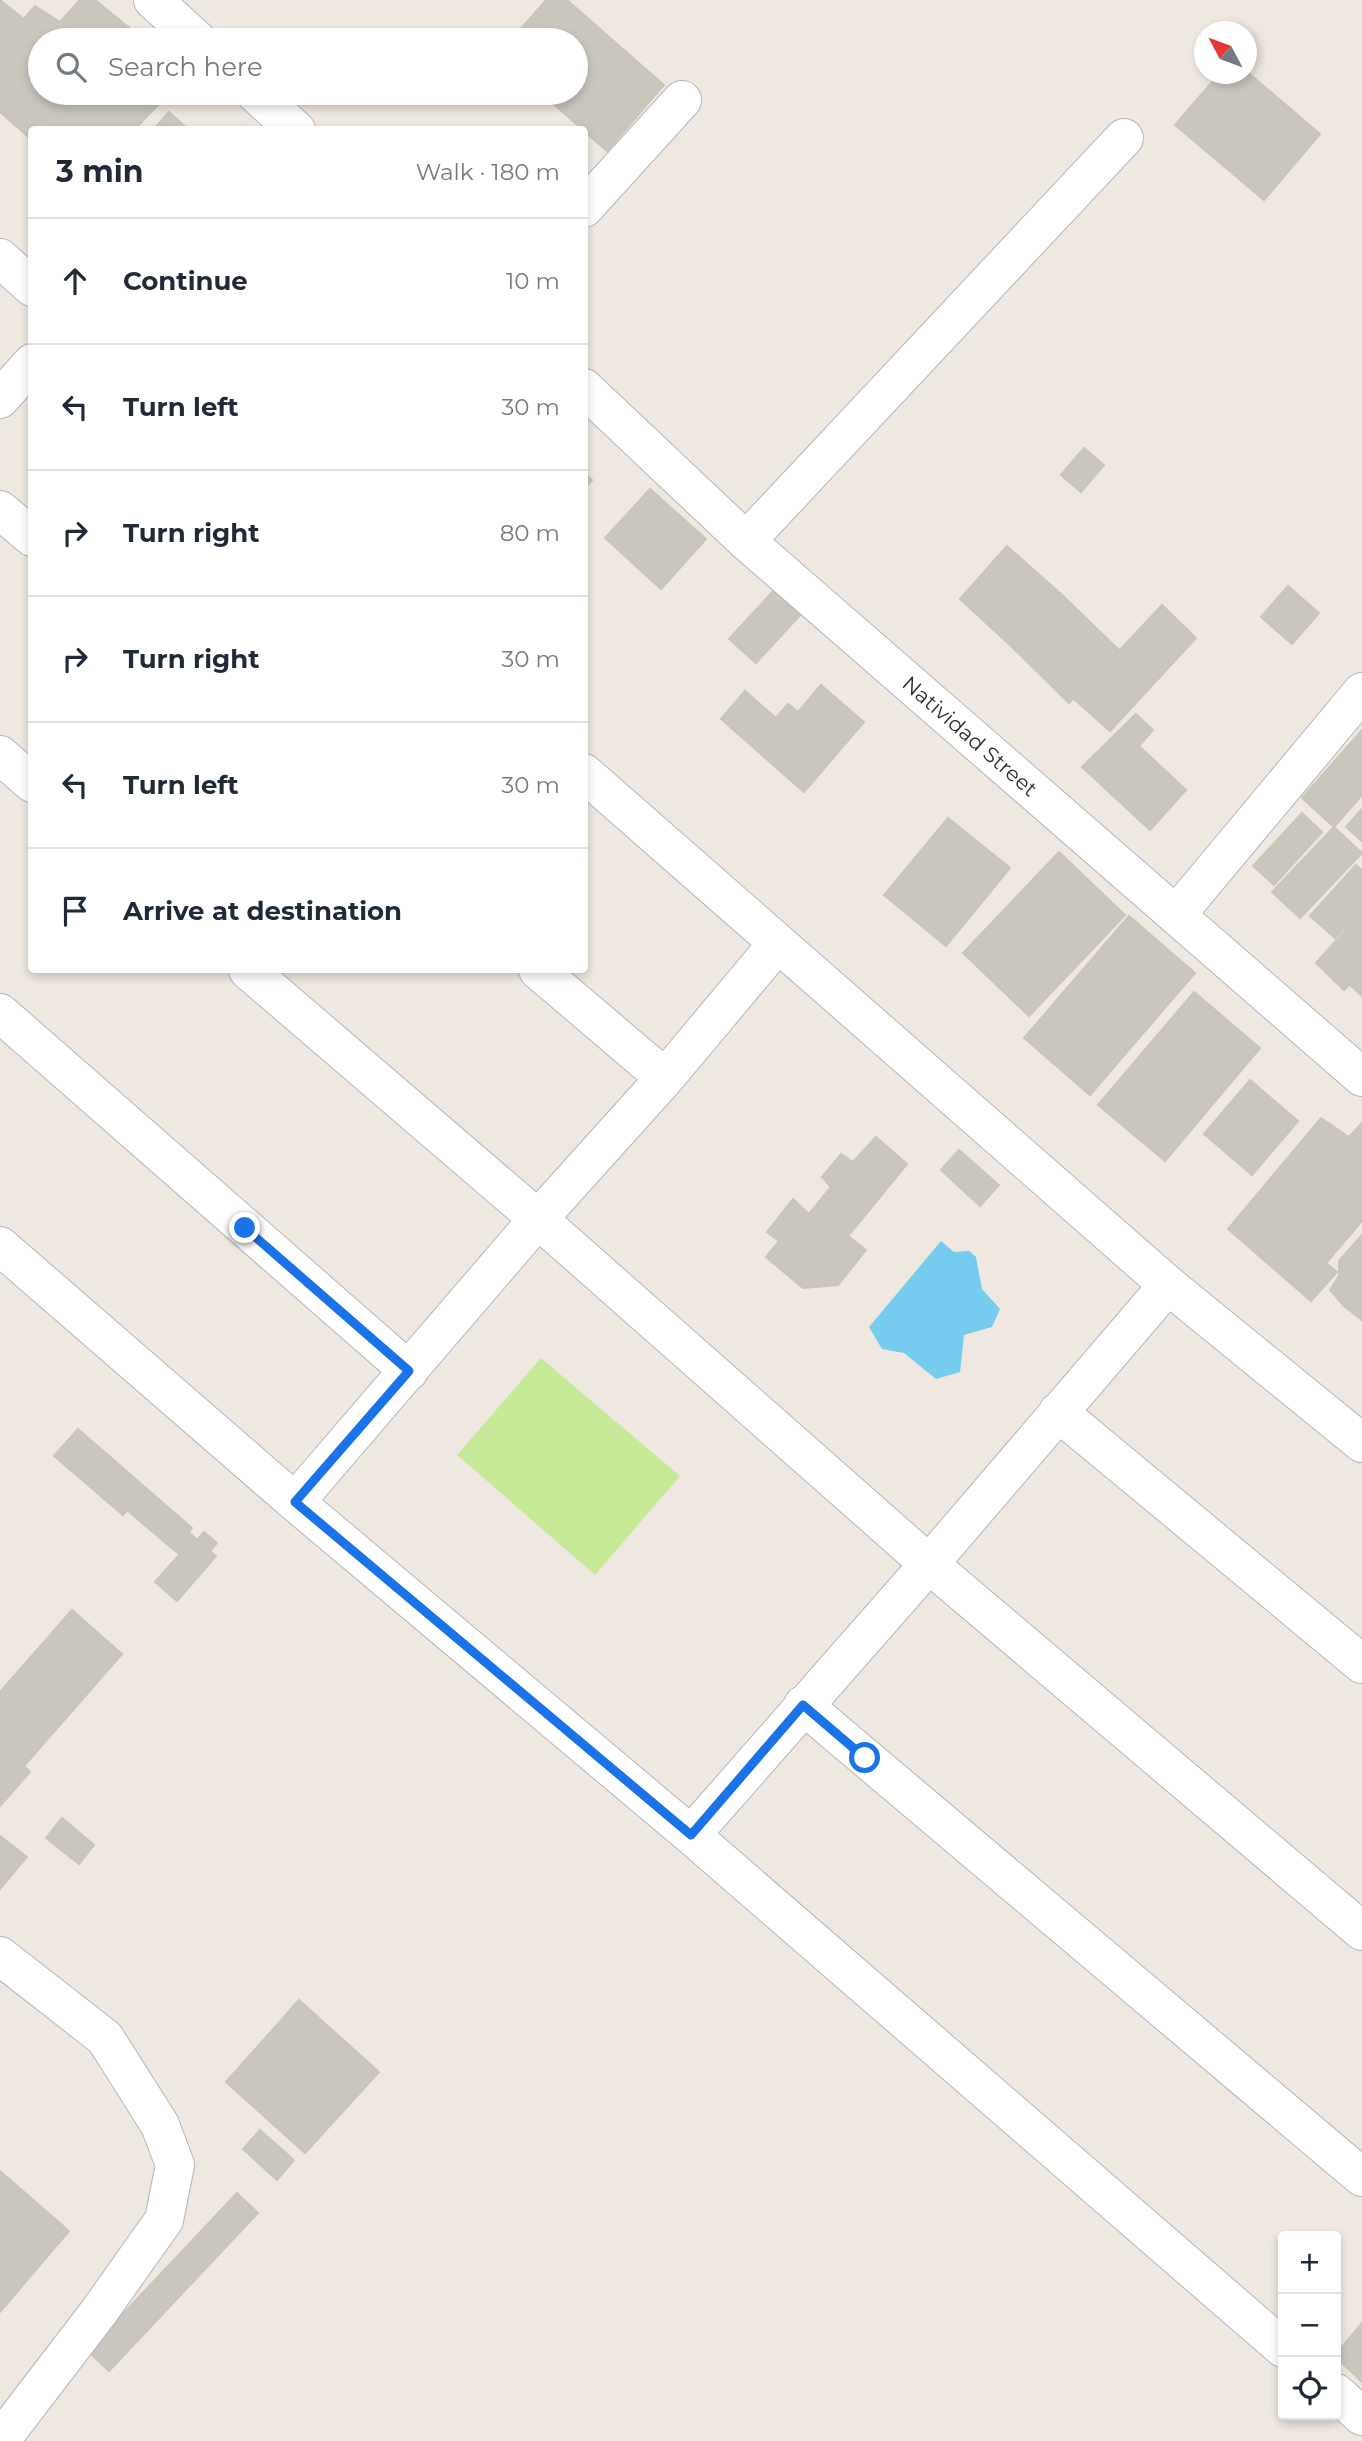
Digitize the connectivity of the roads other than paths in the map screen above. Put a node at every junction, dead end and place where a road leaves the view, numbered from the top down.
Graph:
1 (153, 0) edge
2 (184, 28) edge
3 (682, 100) dead end
4 (268, 105) edge
5 (292, 126) edge
6 (1124, 138) dead end
7 (588, 204) edge
8 (0, 258) edge
9 (28, 283) edge
10 (28, 368) edge
11 (588, 392) edge
12 (0, 399) edge
13 (0, 510) edge
14 (28, 534) edge
15 (746, 541) junction
16 (1362, 692) edge
17 (0, 755) edge
18 (588, 777) edge
19 (28, 780) edge
20 (1176, 915) junction
21 (778, 943) junction
22 (251, 973) edge
23 (542, 973) edge
24 (0, 1013) edge
25 (1362, 1077) edge
26 (665, 1078) junction
27 (538, 1219) junction
28 (0, 1245) edge
29 (1168, 1284) junction
30 (409, 1371) junction
31 (1058, 1412) junction
32 (1362, 1443) edge
33 (295, 1502) junction
34 (929, 1564) junction
35 (1362, 1664) edge
36 (803, 1705) junction
37 (691, 1835) junction
38 (1362, 1931) edge
39 (0, 1956) edge
40 (1362, 2177) edge
41 (1278, 2344) edge
42 (1341, 2397) edge
43 (1362, 2416) edge
44 (0, 2441) edge

1 - 2 street
3 - 7 street
4 - 5 street
6 - 15 street
8 - 9 street
10 - 12 street
11 - 15 street, Natividad Street
13 - 14 street
15 - 20 street, Natividad Street
16 - 20 street
17 - 19 street
18 - 21 street
20 - 25 street, Natividad Street
21 - 26 street
21 - 29 street
22 - 27 street
23 - 26 street
24 - 30 street
26 - 27 street
27 - 30 street
27 - 34 street
28 - 33 street
29 - 31 street
29 - 32 street
30 - 33 street
31 - 34 street
31 - 35 street
33 - 37 street
34 - 36 street
34 - 38 street
36 - 37 street
36 - 40 street
37 - 41 street
39 - 44 street
42 - 43 street

